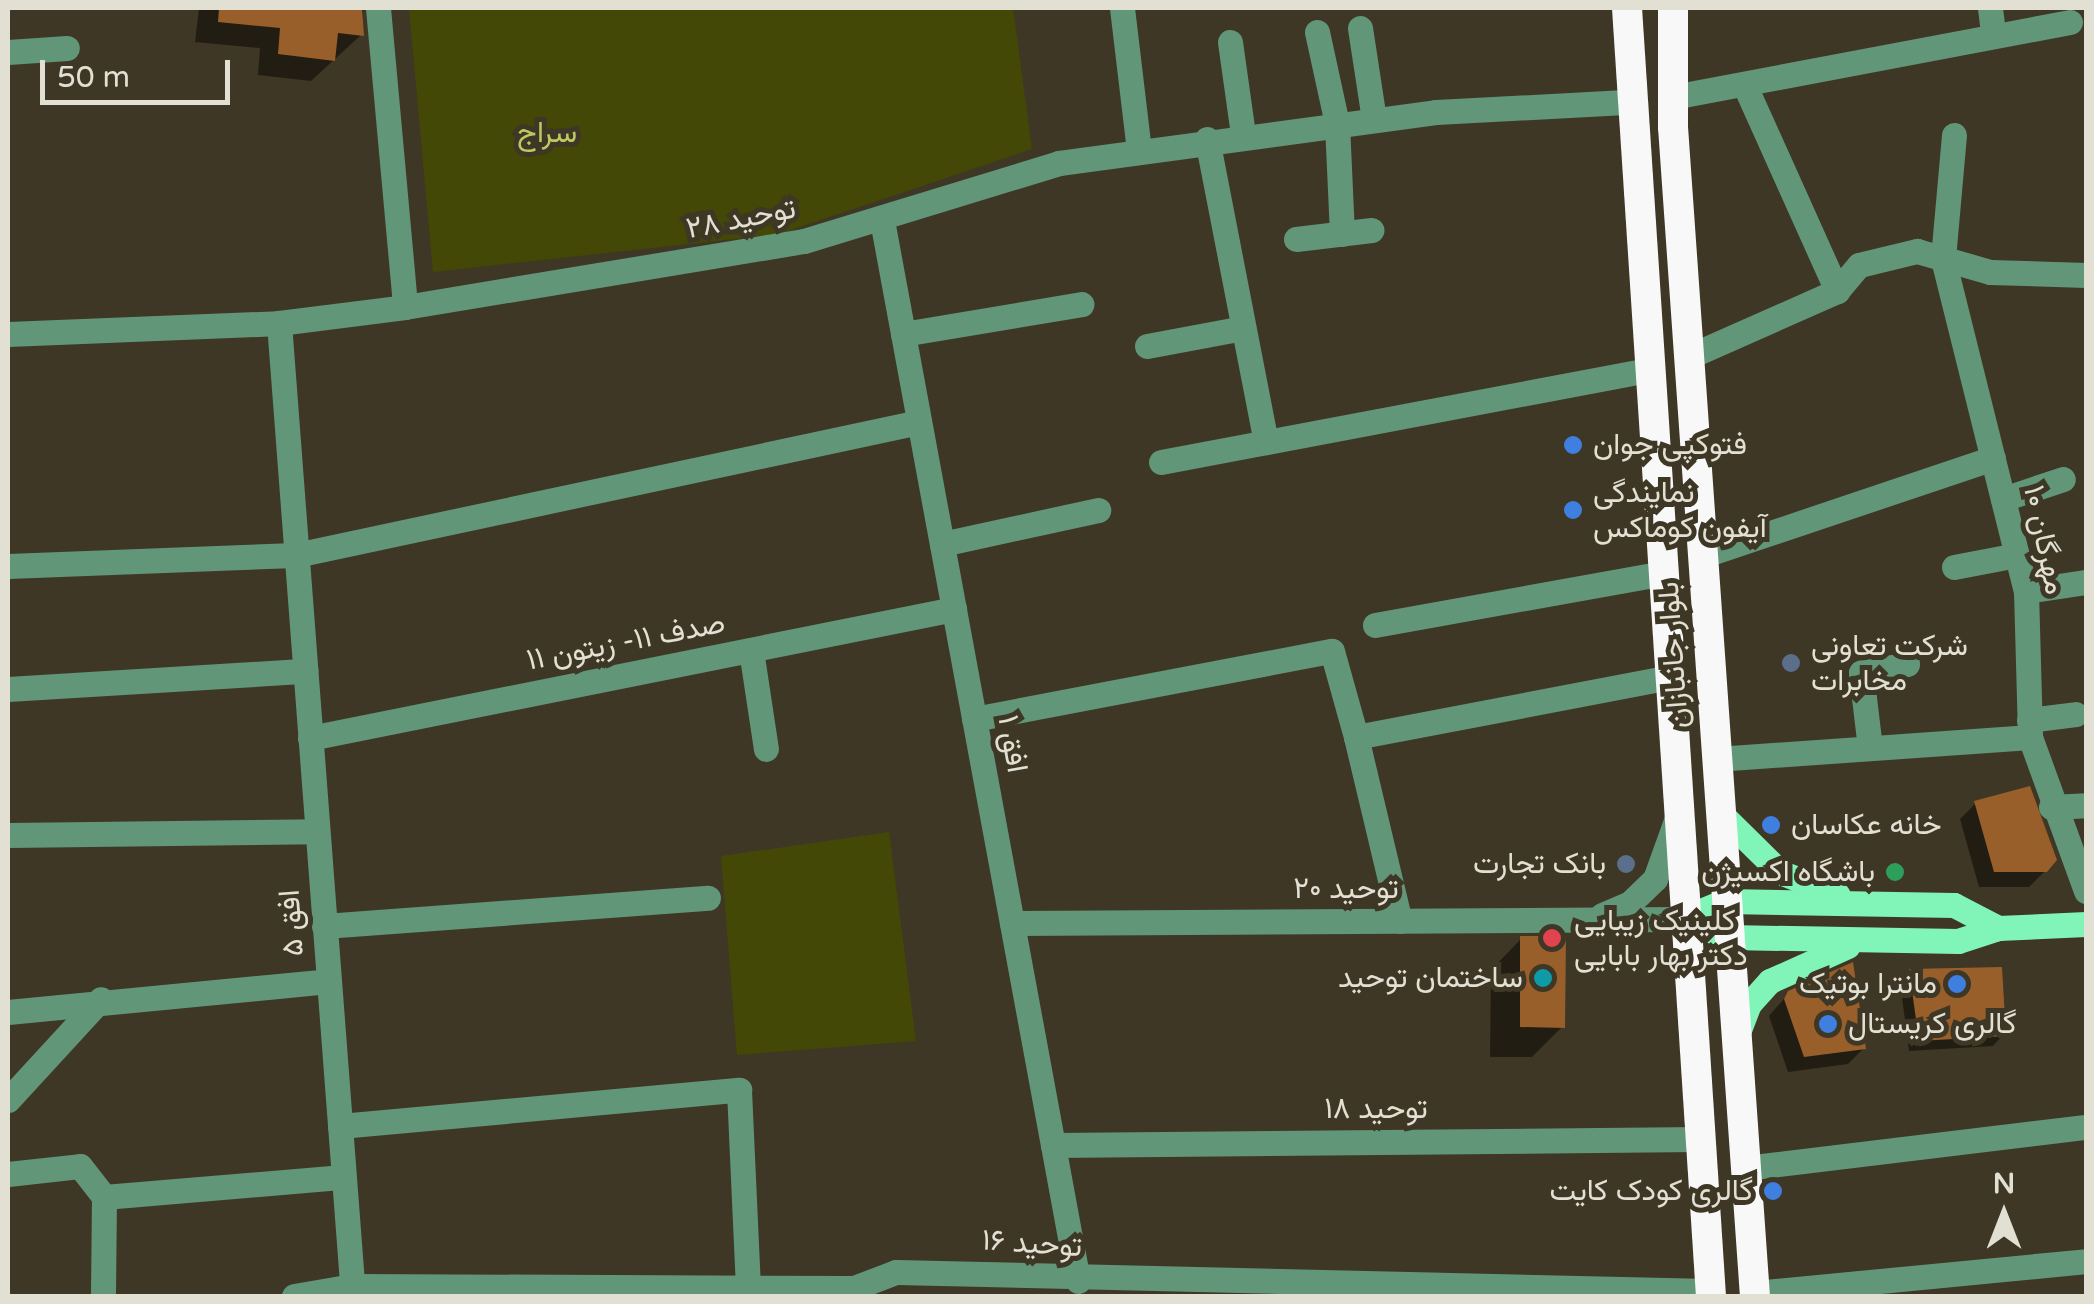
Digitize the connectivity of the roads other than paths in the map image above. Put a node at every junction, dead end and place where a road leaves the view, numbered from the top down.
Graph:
1 (378, 8) edge
2 (1122, 8) edge
3 (1627, 8) edge
4 (1673, 8) edge
5 (1992, 20) edge
6 (2070, 22) dead end
7 (1360, 28) dead end
8 (1317, 32) dead end
9 (1230, 42) dead end
10 (67, 48) dead end
11 (8, 52) edge
12 (1745, 86) junction
13 (1673, 97) junction
14 (1630, 102) junction
15 (1374, 120) junction
16 (1337, 124) junction
17 (1242, 135) junction
18 (1954, 135) dead end
19 (1207, 140) junction
20 (1140, 150) junction
21 (882, 220) junction
22 (1371, 230) dead end
23 (1342, 234) junction
24 (1296, 239) dead end
25 (1944, 258) junction
26 (2086, 276) edge
27 (1837, 290) junction
28 (1082, 304) dead end
29 (404, 306) junction
30 (279, 323) junction
31 (1242, 328) junction
32 (8, 334) edge
33 (903, 334) junction
34 (1146, 346) dead end
35 (1688, 357) junction
36 (1650, 370) junction
37 (919, 422) junction
38 (1266, 442) junction
39 (1993, 458) junction
40 (1161, 462) dead end
41 (2063, 479) dead end
42 (2003, 499) junction
43 (1098, 510) dead end
44 (942, 544) junction
45 (296, 555) junction
46 (2017, 555) junction
47 (1702, 556) junction
48 (8, 566) edge
49 (1954, 567) dead end
50 (1663, 573) junction
51 (2086, 582) edge
52 (2026, 592) junction
53 (954, 609) junction
54 (1375, 625) dead end
55 (751, 650) junction
56 (1907, 664) dead end
57 (305, 671) junction
58 (1670, 677) junction
59 (8, 690) edge
60 (2076, 714) dead end
61 (974, 718) junction
62 (2030, 728) junction
63 (1356, 737) junction
64 (310, 738) junction
65 (1870, 748) junction
66 (766, 749) dead end
67 (1716, 759) junction
68 (2086, 804) edge
69 (2051, 807) junction
70 (1719, 812) junction
71 (1676, 818) junction
72 (317, 832) junction
73 (8, 835) edge
74 (2086, 891) edge
75 (708, 898) dead end
76 (1726, 901) junction
77 (1867, 904) junction
78 (1586, 920) junction
79 (1681, 920) junction
80 (1400, 921) junction
81 (1012, 923) junction
82 (2086, 924) edge
83 (324, 926) junction
84 (1998, 928) junction
85 (1728, 937) junction
86 (1866, 939) junction
87 (329, 981) junction
88 (101, 998) junction
89 (8, 1012) edge
90 (1735, 1039) junction
91 (8, 1100) edge
92 (340, 1126) junction
93 (2086, 1127) edge
94 (1699, 1139) junction
95 (1053, 1144) junction
96 (1745, 1168) junction
97 (8, 1174) edge
98 (344, 1177) junction
99 (104, 1197) junction
100 (2086, 1261) edge
101 (1078, 1280) junction
102 (748, 1288) junction
103 (352, 1292) edge
104 (854, 1292) edge
105 (1710, 1294) edge
106 (1755, 1295) edge
107 (102, 1296) edge
108 (294, 1296) edge

1 - 29 street
2 - 20 street
3 - 14 highway, بلوار جانبازان
4 - 13 highway, بلوار جانبازان
5 - 6 street
5 - 12 street
7 - 15 street
8 - 16 street
9 - 17 street
10 - 11 street
12 - 13 street
12 - 27 street
13 - 35 highway, بلوار جانبازان
14 - 15 street, توحید ۲۸
14 - 36 highway, بلوار جانبازان
15 - 16 street, توحید ۲۸
16 - 17 street, توحید ۲۸
16 - 23 street
17 - 19 street, توحید ۲۸
18 - 25 street, مهرگان ۱۰
19 - 20 street, توحید ۲۸
19 - 31 street
20 - 21 street, توحید ۲۸
21 - 29 street, توحید ۲۸
21 - 33 street, افق ۱
22 - 23 street
23 - 24 street
25 - 26 street
25 - 27 street
25 - 39 street, مهرگان ۱۰
27 - 35 street
28 - 33 street
29 - 30 street, توحید ۲۸
30 - 32 street, توحید ۲۸
30 - 45 street
31 - 34 street
31 - 38 street
33 - 37 street, افق ۱
35 - 47 highway, بلوار جانبازان
36 - 38 street
36 - 50 highway, بلوار جانبازان
37 - 44 street, افق ۱
37 - 45 street
38 - 40 street
39 - 42 street, مهرگان ۱۰
39 - 47 street
41 - 42 street
42 - 46 street, مهرگان ۱۰
43 - 44 street
44 - 53 street, افق ۱
45 - 48 street
45 - 57 street, افق ۵
46 - 49 street
46 - 52 street, مهرگان ۱۰
47 - 67 highway, بلوار جانبازان
50 - 54 street
50 - 58 highway, بلوار جانبازان
51 - 52 street
52 - 62 street, مهرگان ۱۰
53 - 55 street, صدف ۱۱- زیتون ۱۱
53 - 61 street, افق ۱
55 - 64 street, صدف ۱۱- زیتون ۱۱
55 - 66 street
56 - 65 street
57 - 59 street
57 - 64 street, افق ۵
58 - 63 street
58 - 71 highway, بلوار جانبازان
60 - 62 street
61 - 63 street
61 - 81 street, افق ۱
62 - 65 street
62 - 69 street, مهرگان ۱۰
63 - 80 street
64 - 72 street, افق ۵
65 - 67 street
67 - 70 highway, بلوار جانبازان
68 - 69 street
69 - 74 street, مهرگان ۱۰
70 - 76 highway, بلوار جانبازان
70 - 77 main road
71 - 78 street
71 - 79 highway, بلوار جانبازان
72 - 73 street
72 - 83 street, افق ۵
75 - 83 street
76 - 77 main road
76 - 79 main road
76 - 85 highway, بلوار جانبازان
77 - 84 main road
78 - 79 street, توحید ۲۰
78 - 80 street, توحید ۲۰
79 - 85 main road
79 - 94 highway, بلوار جانبازان
80 - 81 street, توحید ۲۰
81 - 95 street, افق ۱
82 - 84 main road
83 - 87 street, افق ۵
84 - 86 main road
85 - 86 main road
85 - 90 highway, بلوار جانبازان
86 - 90 main road
87 - 88 street
87 - 92 street, افق ۵
88 - 89 street
88 - 91 street
90 - 96 highway, بلوار جانبازان
92 - 98 street, افق ۵
92 - 102 street
93 - 96 street
94 - 95 street, توحید ۱۸
94 - 105 highway, بلوار جانبازان
95 - 101 street, افق ۱
96 - 106 highway, بلوار جانبازان
97 - 99 street
98 - 99 street
98 - 103 street, افق ۵
99 - 107 street
100 - 106 street
101 - 104 street, توحید ۱۶
101 - 105 street, توحید ۱۶
102 - 103 street, توحید ۱۶
102 - 104 street, توحید ۱۶
103 - 108 street, توحید ۱۶

